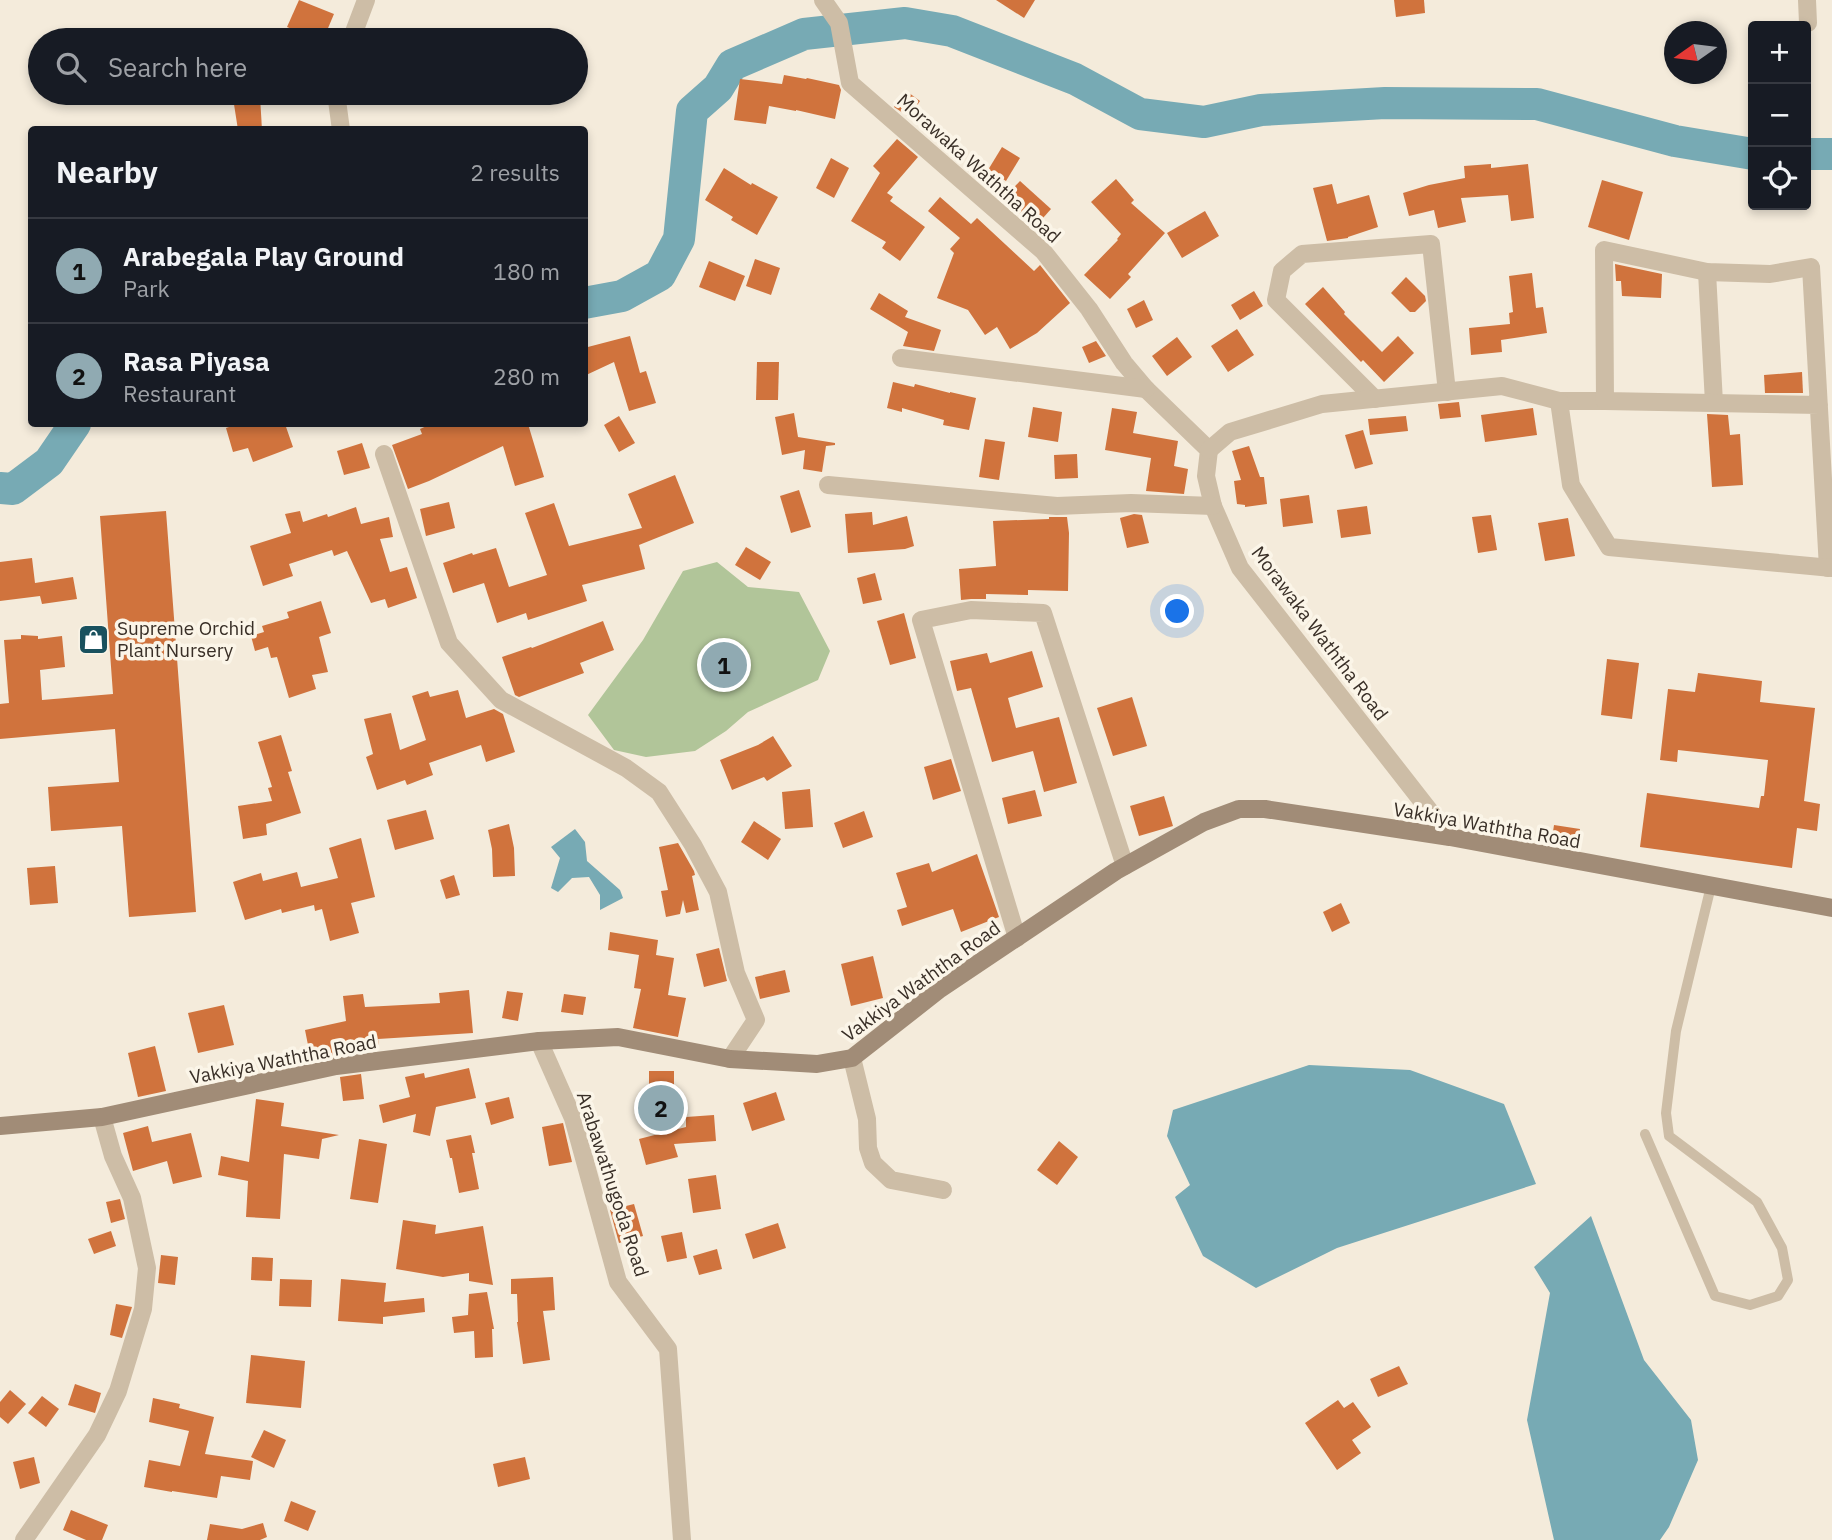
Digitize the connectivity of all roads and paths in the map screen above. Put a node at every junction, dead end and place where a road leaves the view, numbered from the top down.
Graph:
1 (366, 0) edge
2 (823, 0) edge
3 (1807, 0) edge
4 (1808, 21) edge
5 (356, 28) edge
6 (338, 105) edge
7 (340, 126) edge
8 (1707, 272) junction
9 (901, 358) dead end
10 (1146, 389) junction
11 (1447, 392) junction
12 (1375, 399) junction
13 (1559, 401) junction
14 (1605, 401) junction
15 (1714, 403) junction
16 (1819, 405) junction
17 (1209, 450) junction
18 (384, 454) dead end
19 (828, 485) dead end
20 (1213, 506) junction
21 (1830, 568) edge
22 (1450, 837) junction
23 (1125, 866) junction
24 (1711, 886) junction
25 (1832, 908) edge
26 (1017, 938) junction
27 (539, 1041) junction
28 (852, 1058) junction
29 (730, 1059) junction
30 (102, 1117) junction
31 (0, 1126) edge
32 (1645, 1134) dead end
33 (943, 1190) dead end
34 (24, 1540) edge
35 (682, 1540) edge

1 - 5 street
2 - 10 street, Morawaka Waththa Road
3 - 4 street
6 - 7 street
8 - 14 street
8 - 15 street
8 - 16 street
9 - 10 street
10 - 17 street, Morawaka Waththa Road
11 - 12 street
11 - 12 street
11 - 13 street
12 - 17 street
13 - 14 street
13 - 21 street
14 - 15 street
15 - 16 street
16 - 21 street
17 - 20 street, Morawaka Waththa Road
18 - 29 street
19 - 20 street
20 - 22 street, Morawaka Waththa Road
22 - 23 street, Vakkiya Waththa Road
22 - 24 street, Vakkiya Waththa Road
23 - 26 street, Vakkiya Waththa Road
23 - 26 street
24 - 25 street, Vakkiya Waththa Road
24 - 32 lane
26 - 28 street, Vakkiya Waththa Road
27 - 29 street, Vakkiya Waththa Road
27 - 30 street, Vakkiya Waththa Road
27 - 35 street, Arabawathugoda Road
28 - 29 street, Vakkiya Waththa Road
28 - 33 street
30 - 31 street, Vakkiya Waththa Road
30 - 34 street

